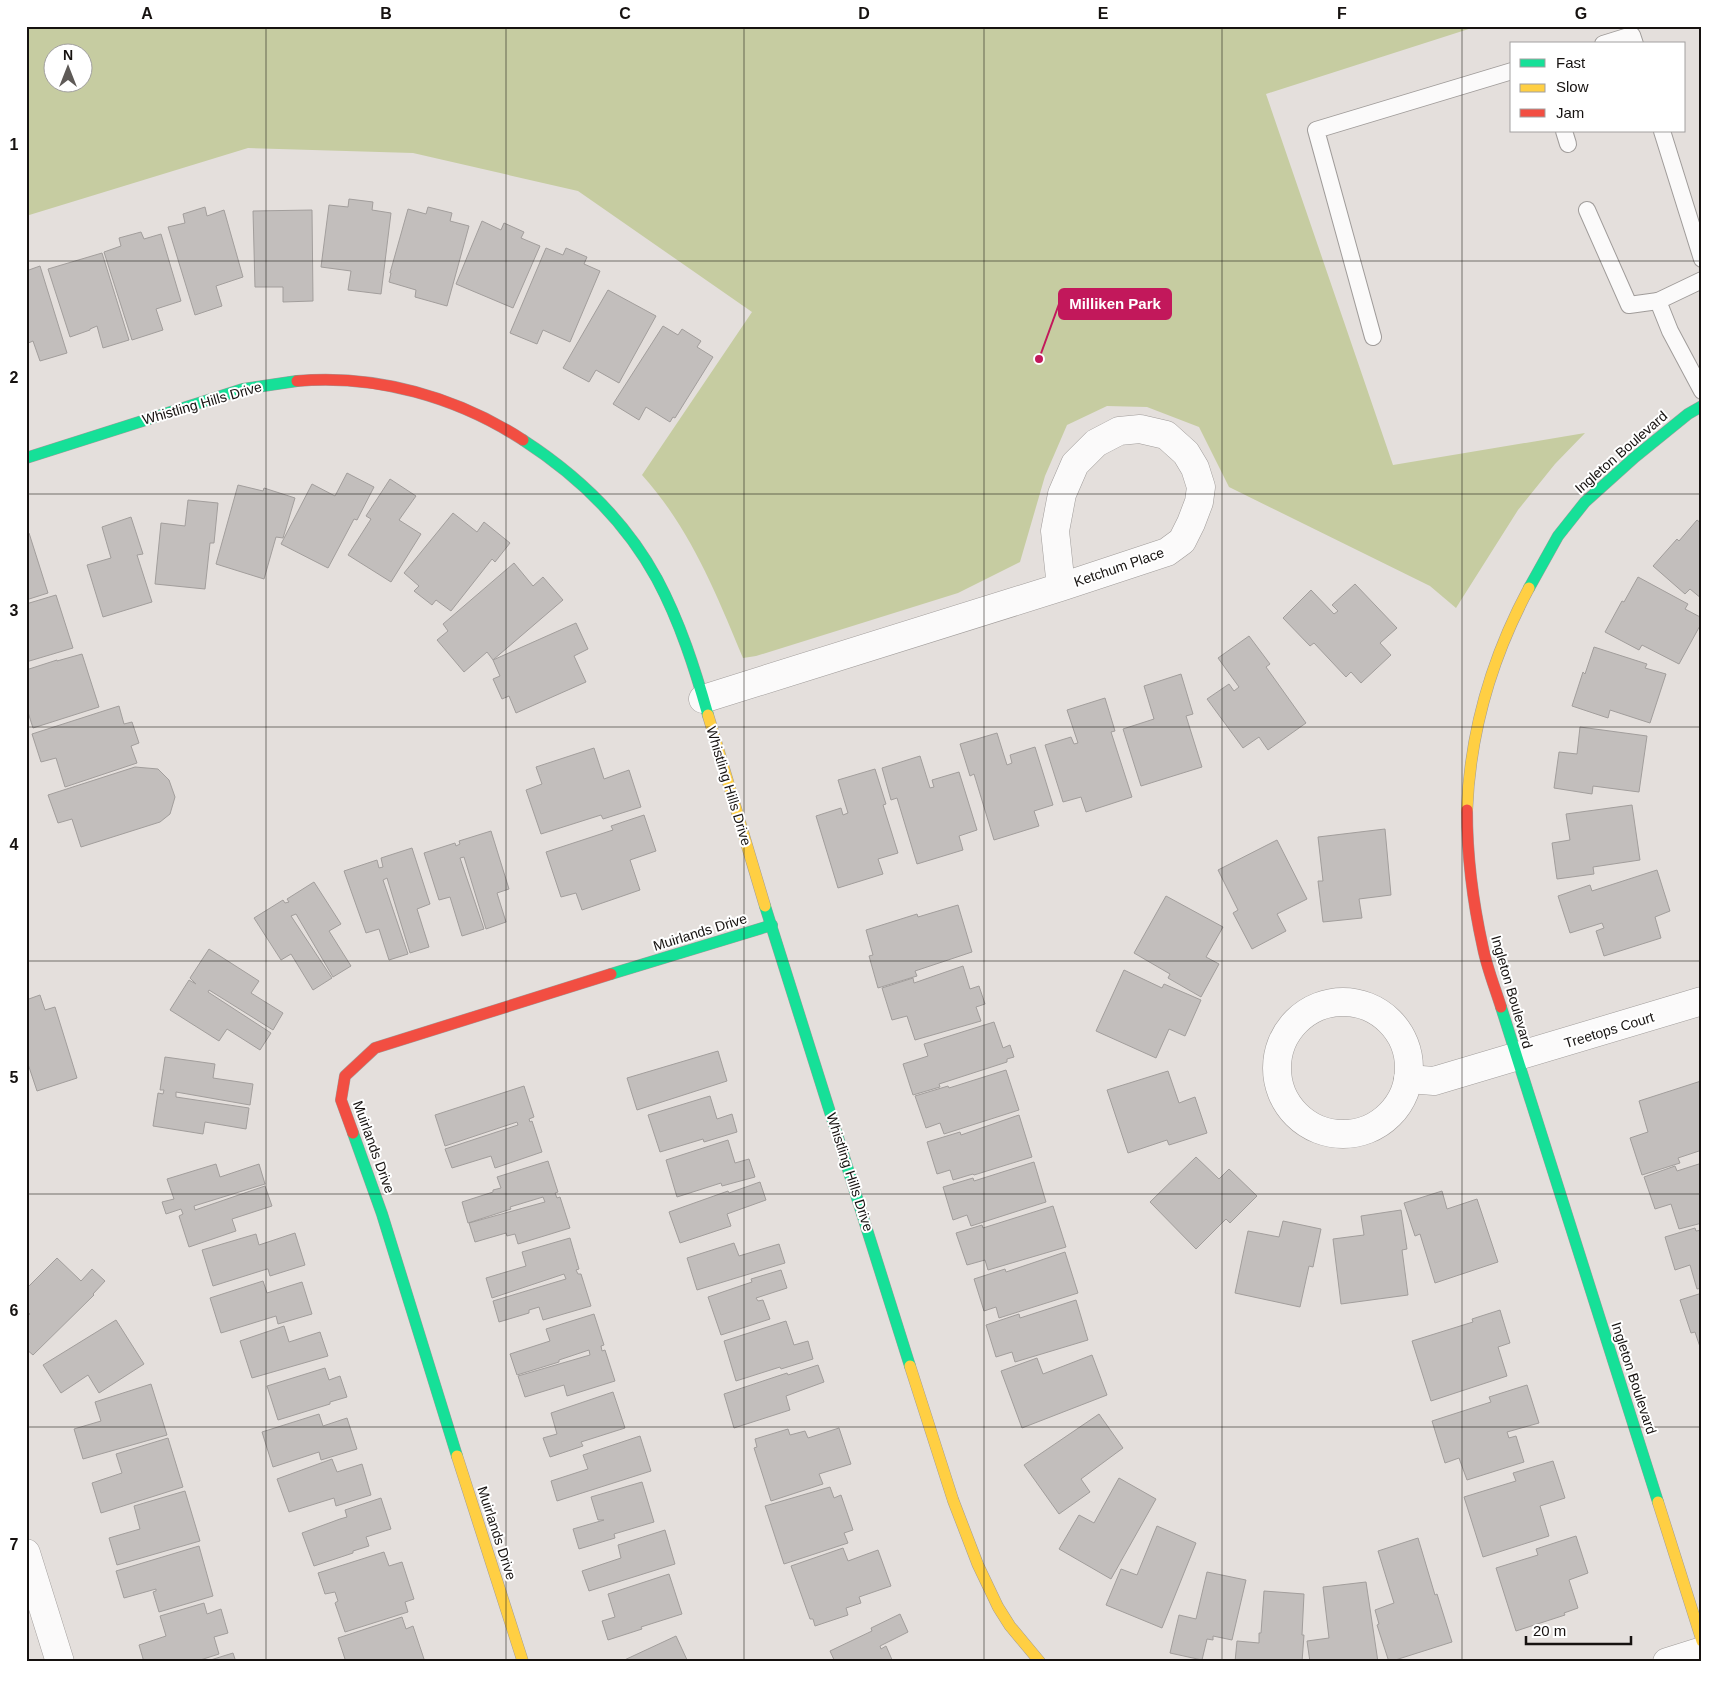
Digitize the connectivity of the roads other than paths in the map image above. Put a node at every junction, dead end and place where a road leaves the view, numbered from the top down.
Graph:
1 (1609, 42) edge
2 (1634, 42) edge
3 (1510, 72) edge
4 (1662, 132) edge
5 (1587, 210) dead end
6 (1702, 259) edge
7 (1702, 280) edge
8 (1658, 301) junction
9 (1373, 337) dead end
10 (1702, 391) edge
11 (1702, 406) edge
12 (26, 458) edge
13 (1062, 587) junction
14 (703, 699) junction
15 (772, 925) junction
16 (1702, 1001) edge
17 (1516, 1058) junction
18 (1408, 1079) junction
19 (26, 1553) edge
20 (1702, 1640) edge
21 (1702, 1651) edge
22 (60, 1662) edge
23 (523, 1662) edge
24 (1040, 1662) edge
25 (1668, 1662) edge

1 - 2 lane
3 - 9 lane
4 - 6 lane
5 - 8 lane
7 - 8 lane
8 - 10 lane
11 - 17 street, Ingleton Boulevard
12 - 14 street, Whistling Hills Drive
13 - 13 street, Ketchum Place
13 - 14 street, Ketchum Place
14 - 15 street, Whistling Hills Drive
15 - 23 street, Muirlands Drive
15 - 24 street, Whistling Hills Drive
16 - 17 street, Treetops Court
17 - 18 street, Treetops Court
17 - 20 street, Ingleton Boulevard
18 - 18 street
19 - 22 street
21 - 25 street

